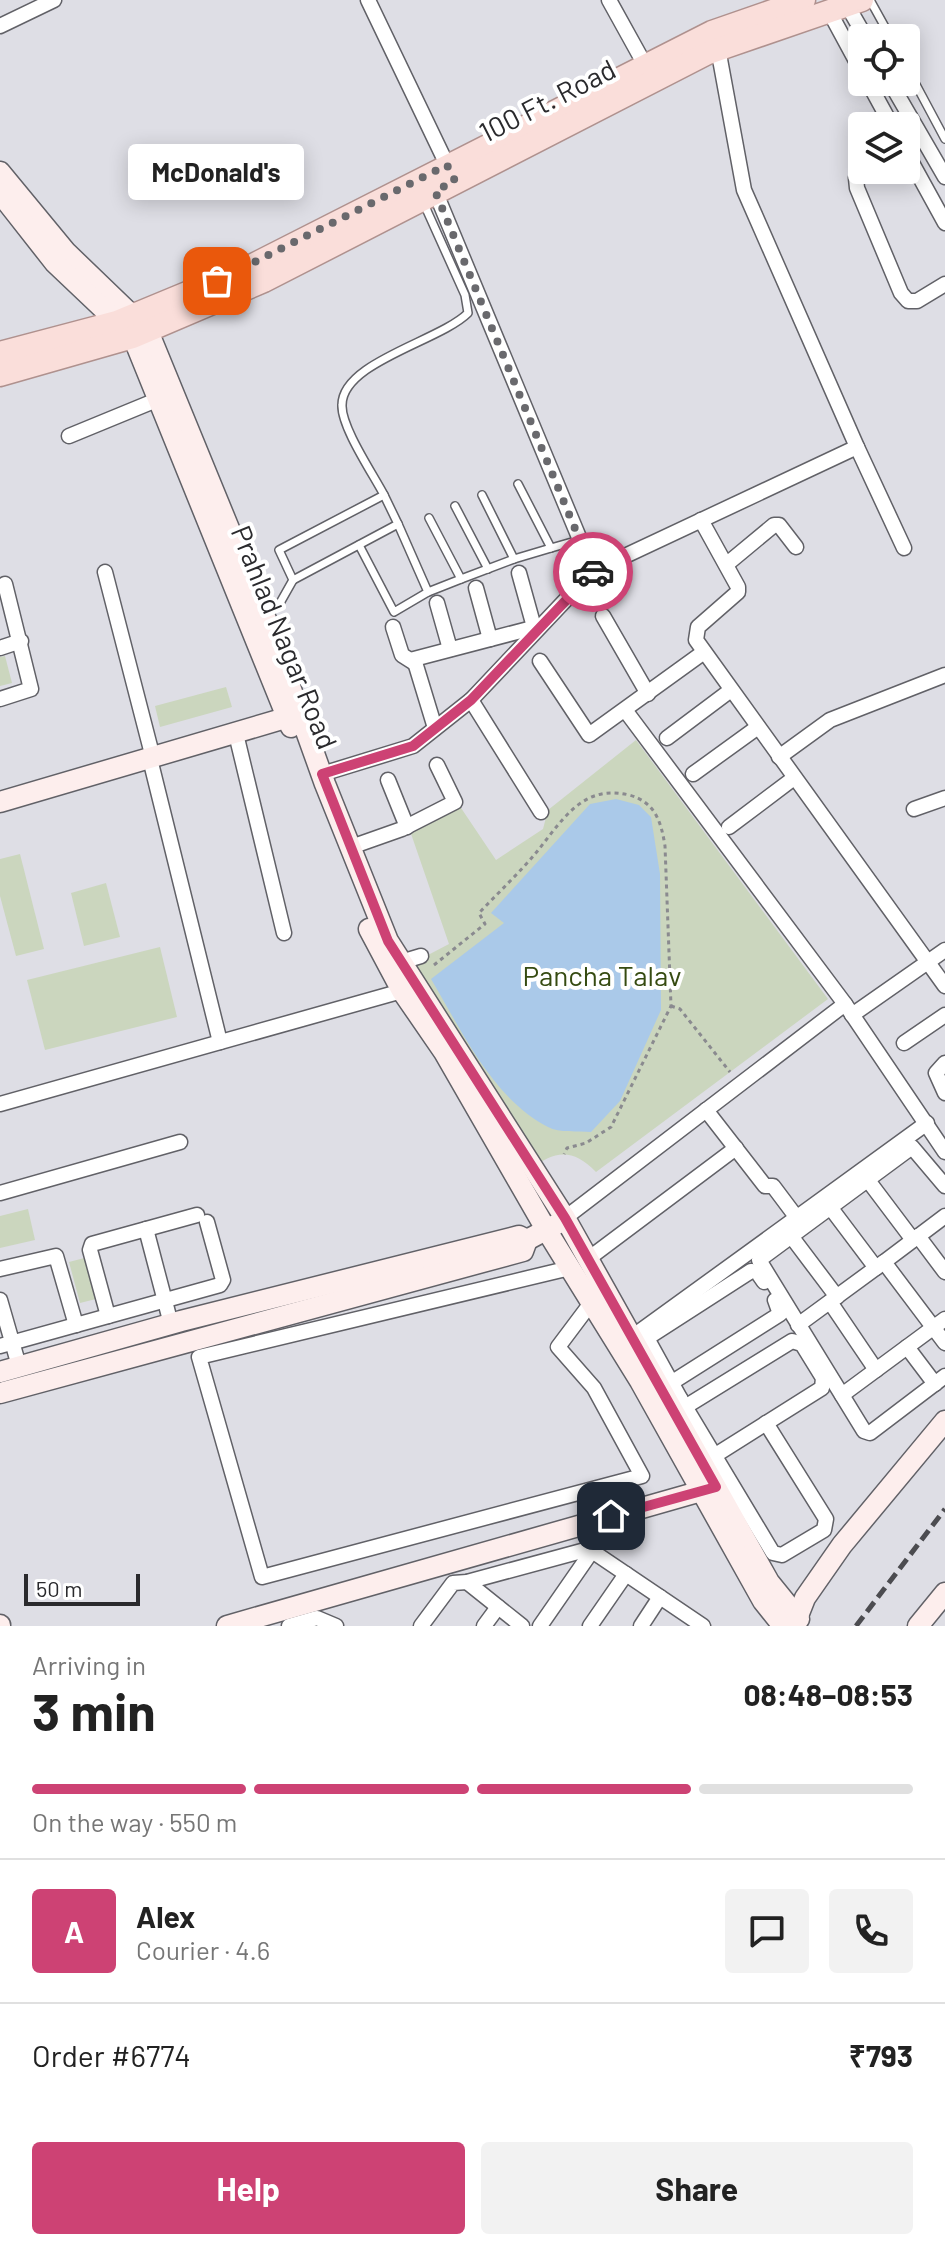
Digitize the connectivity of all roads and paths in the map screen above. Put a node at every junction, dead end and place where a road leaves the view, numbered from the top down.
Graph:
1 (54, 0) edge
2 (368, 0) edge
3 (609, 0) edge
4 (790, 2) edge
5 (852, 4) edge
6 (855, 24) edge
7 (860, 24) edge
8 (875, 24) edge
9 (0, 26) edge
10 (715, 40) junction
11 (645, 65) junction
12 (920, 92) edge
13 (898, 96) edge
14 (945, 139) edge
15 (0, 172) edge
16 (451, 173) junction
17 (920, 177) edge
18 (945, 177) edge
19 (857, 184) edge
20 (0, 193) edge
21 (428, 195) junction
22 (945, 223) edge
23 (945, 284) edge
24 (133, 326) junction
25 (0, 353) edge
26 (0, 375) edge
27 (159, 399) junction
28 (69, 436) dead end
29 (857, 447) junction
30 (518, 484) dead end
31 (384, 495) junction
32 (482, 495) dead end
33 (455, 506) dead end
34 (429, 518) dead end
35 (701, 520) junction
36 (398, 524) junction
37 (580, 540) junction
38 (359, 545) junction
39 (796, 547) dead end
40 (551, 548) junction
41 (904, 548) dead end
42 (727, 564) junction
43 (516, 566) junction
44 (488, 569) junction
45 (593, 571) junction
46 (105, 572) dead end
47 (461, 579) junction
48 (293, 580) junction
49 (5, 584) dead end
50 (476, 588) dead end
51 (432, 598) junction
52 (264, 614) junction
53 (603, 616) dead end
54 (538, 626) junction
55 (393, 627) dead end
56 (490, 639) junction
57 (21, 641) junction
58 (0, 648) edge
59 (450, 649) junction
60 (704, 652) junction
61 (540, 661) dead end
62 (413, 662) junction
63 (945, 675) edge
64 (731, 690) junction
65 (648, 694) junction
66 (0, 699) edge
67 (471, 700) junction
68 (625, 710) junction
69 (293, 716) junction
70 (758, 727) junction
71 (435, 728) junction
72 (236, 734) junction
73 (667, 738) dead end
74 (779, 757) junction
75 (152, 759) junction
76 (437, 765) dead end
77 (322, 774) junction
78 (693, 774) dead end
79 (794, 778) junction
80 (388, 780) dead end
81 (945, 798) edge
82 (0, 802) edge
83 (914, 809) dead end
84 (541, 812) dead end
85 (407, 827) junction
86 (729, 827) dead end
87 (351, 847) junction
88 (284, 933) dead end
89 (945, 950) edge
90 (926, 962) junction
91 (414, 973) junction
92 (945, 986) edge
93 (671, 1006) junction
94 (849, 1010) junction
95 (945, 1015) edge
96 (220, 1042) junction
97 (904, 1043) dead end
98 (945, 1063) edge
99 (730, 1072) dead end
100 (945, 1093) edge
101 (0, 1104) edge
102 (706, 1110) junction
103 (927, 1123) junction
104 (180, 1142) dead end
105 (736, 1148) junction
106 (945, 1152) edge
107 (564, 1154) dead end
108 (867, 1179) junction
109 (945, 1186) edge
110 (0, 1193) edge
111 (830, 1207) junction
112 (945, 1216) edge
113 (565, 1218) junction
114 (797, 1218) junction
115 (146, 1229) junction
116 (547, 1231) junction
117 (791, 1236) junction
118 (916, 1238) junction
119 (527, 1240) junction
120 (579, 1263) junction
121 (880, 1265) junction
122 (0, 1269) edge
123 (945, 1272) edge
124 (220, 1285) junction
125 (833, 1299) junction
126 (0, 1300) edge
127 (164, 1301) junction
128 (591, 1303) junction
129 (227, 1310) junction
130 (101, 1317) junction
131 (939, 1323) edge
132 (76, 1325) junction
133 (798, 1325) junction
134 (162, 1327) junction
135 (632, 1337) junction
136 (102, 1343) junction
137 (945, 1343) edge
138 (6, 1344) edge
139 (907, 1347) junction
140 (157, 1351) junction
141 (9, 1369) edge
142 (876, 1370) junction
143 (940, 1380) edge
144 (671, 1383) junction
145 (0, 1393) edge
146 (842, 1395) junction
147 (678, 1403) junction
148 (945, 1421) edge
149 (766, 1423) junction
150 (714, 1456) junction
151 (709, 1489) junction
152 (592, 1551) junction
153 (626, 1574) junction
154 (467, 1582) junction
155 (945, 1593) edge
156 (660, 1597) junction
157 (498, 1607) junction
158 (790, 1620) edge
159 (329, 1624) edge
160 (698, 1625) edge
161 (227, 1626) edge
162 (289, 1626) edge
163 (421, 1626) edge
164 (484, 1626) edge
165 (522, 1626) edge
166 (540, 1626) edge
167 (590, 1626) edge
168 (641, 1626) edge
169 (918, 1626) edge

1 - 9 street
2 - 16 street
3 - 11 street
4 - 10 main road, 100 Ft. Road
5 - 6 street
5 - 7 street
5 - 8 lane
5 - 10 main road, 100 Ft. Road
10 - 11 main road, 100 Ft. Road
10 - 16 main road, 100 Ft. Road
10 - 29 street
11 - 16 main road, 100 Ft. Road
12 - 14 lane
13 - 18 street
15 - 24 street
16 - 21 main road, 100 Ft. Road
16 - 24 main road, 100 Ft. Road
17 - 22 street
19 - 23 street
20 - 24 street, Prahlad Nagar Road
21 - 24 main road, 100 Ft. Road
21 - 31 lane
21 - 37 street
24 - 25 main road, 100 Ft. Road
24 - 26 main road, 100 Ft. Road
24 - 27 street, Prahlad Nagar Road
24 - 52 street
27 - 28 street
27 - 69 street, Prahlad Nagar Road
29 - 35 street
29 - 41 street
30 - 40 lane
31 - 36 lane
31 - 48 lane
32 - 43 lane
33 - 44 lane
34 - 47 lane
35 - 42 street
35 - 45 street
36 - 38 lane
36 - 51 lane
37 - 40 lane
37 - 45 street
38 - 48 lane
38 - 51 lane
39 - 42 street
40 - 43 lane
42 - 60 street
43 - 44 lane
43 - 54 street
44 - 47 lane
45 - 54 street
46 - 75 street
47 - 51 lane
48 - 52 lane
49 - 57 street
50 - 56 street
51 - 59 street
52 - 69 street
53 - 65 street
54 - 56 street
54 - 67 street
55 - 62 street
56 - 59 street
57 - 58 street
57 - 66 street
59 - 62 street
60 - 64 street
60 - 65 street
61 - 68 street
62 - 71 street
63 - 74 street
64 - 70 street
64 - 73 street
65 - 68 street
67 - 71 street
67 - 84 street
68 - 94 street
69 - 72 street
69 - 77 street
69 - 91 street, Prahlad Nagar Road
70 - 74 street
70 - 78 street
71 - 77 street
72 - 75 street
72 - 88 street
74 - 79 street
75 - 82 street
75 - 96 street
76 - 85 street
77 - 87 street
79 - 86 street
79 - 90 street
80 - 85 street
81 - 83 street
85 - 87 street
87 - 91 street
89 - 90 street
90 - 92 street
90 - 94 street
91 - 93 path
91 - 96 street
91 - 113 street
91 - 116 street, Prahlad Nagar Road
93 - 99 path
93 - 107 path
94 - 102 street
94 - 103 street
95 - 97 street
96 - 101 street
98 - 100 street
102 - 105 street
102 - 113 street
103 - 106 street
103 - 114 street
104 - 110 street
105 - 114 street
105 - 120 street
108 - 109 street
108 - 111 street
108 - 118 street
111 - 117 street
111 - 121 street
112 - 118 street
113 - 116 street
113 - 120 street
114 - 135 street
115 - 124 street
115 - 127 street
115 - 130 street
116 - 119 street
116 - 120 street, Prahlad Nagar Road
117 - 125 street
117 - 133 street
118 - 121 street
118 - 123 street
119 - 129 street
119 - 140 street
120 - 128 street, Prahlad Nagar Road
120 - 128 street
120 - 135 street
121 - 125 street
121 - 131 street
122 - 132 street
124 - 127 street
124 - 129 street
125 - 133 street
125 - 142 street
126 - 138 street
127 - 130 street
127 - 134 street
128 - 151 street, Prahlad Nagar Road
129 - 134 street
130 - 132 street
130 - 136 street
131 - 137 street
131 - 139 street
132 - 138 street
133 - 146 street
134 - 136 street
134 - 140 street
135 - 147 street
136 - 141 street
138 - 141 street
139 - 142 street
139 - 143 street
140 - 145 street
142 - 146 street
143 - 146 street
144 - 144 street
144 - 147 street
147 - 149 street
147 - 150 street
147 - 151 street
148 - 158 street
149 - 150 street
149 - 150 street
151 - 158 street, Prahlad Nagar Road
151 - 161 street
152 - 153 street
152 - 154 street
152 - 166 street
153 - 156 street
153 - 167 street
154 - 157 street
154 - 163 street
155 - 169 street
156 - 160 street
156 - 168 street
157 - 164 street
157 - 165 street
159 - 162 street

